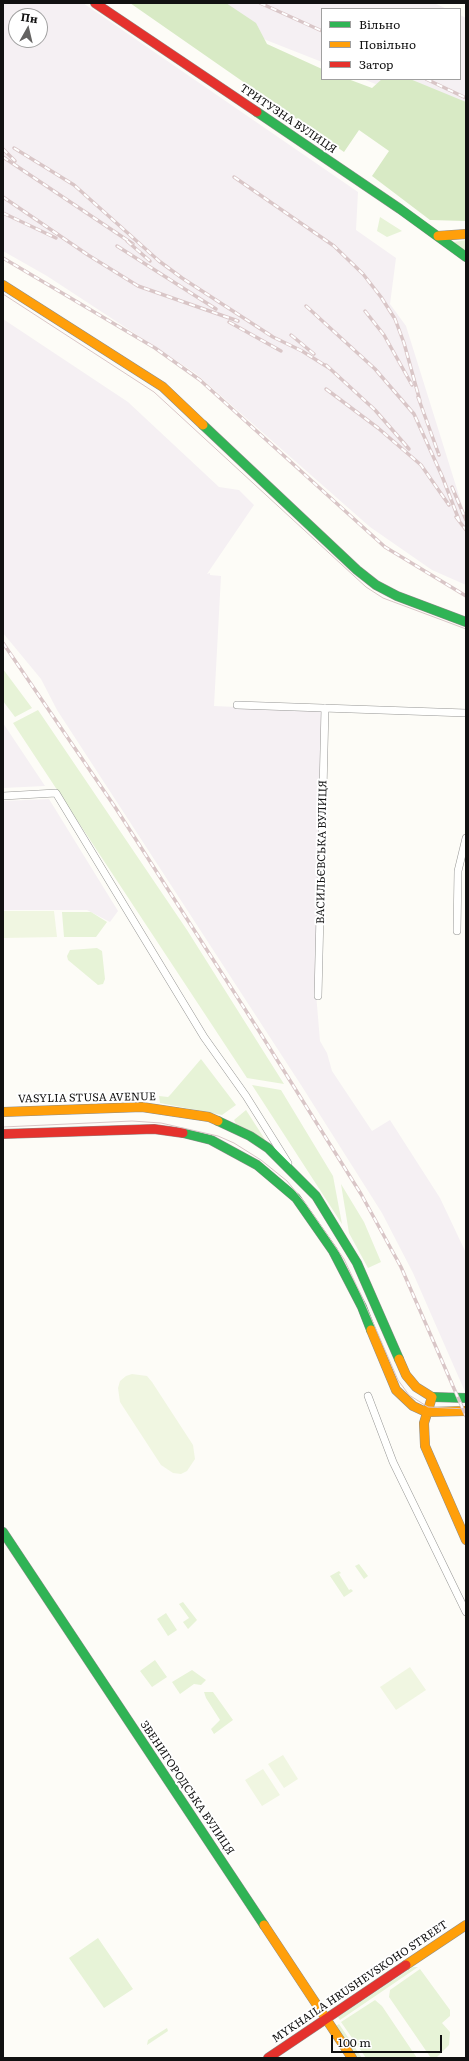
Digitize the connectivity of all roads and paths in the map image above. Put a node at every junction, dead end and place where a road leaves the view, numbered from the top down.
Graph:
1 (94, 3) edge
2 (466, 234) edge
3 (438, 236) junction
4 (466, 257) edge
5 (3, 285) edge
6 (466, 622) edge
7 (237, 705) dead end
8 (325, 708) junction
9 (466, 713) edge
10 (3, 796) edge
11 (466, 838) edge
12 (457, 931) dead end
13 (318, 996) dead end
14 (3, 1112) edge
15 (3, 1134) edge
16 (294, 1172) junction
17 (368, 1396) dead end
18 (432, 1397) junction
19 (466, 1398) edge
20 (466, 1411) edge
21 (426, 1412) junction
22 (3, 1532) edge
23 (466, 1540) edge
24 (466, 1612) edge
25 (466, 1925) edge
26 (326, 2019) junction
27 (268, 2058) edge
28 (352, 2058) edge

1 - 3 street, ТРИТУЗНА ВУЛИЦЯ
2 - 3 street
3 - 4 street, ТРИТУЗНА ВУЛИЦЯ
5 - 6 street
7 - 8 street
8 - 9 street
8 - 13 street, ВАСИЛЬЄВСЬКА ВУЛИЦЯ
10 - 16 street
11 - 12 street
14 - 16 street, VASYLIA STUSA AVENUE
15 - 21 street
16 - 18 street, VASYLIA STUSA AVENUE
17 - 24 street
18 - 19 street
18 - 21 street
20 - 21 street
21 - 23 street
22 - 26 street, ЗВЕНИГОРОДСЬКА ВУЛИЦЯ
25 - 26 street, MYKHAILA HRUSHEVSKOHO STREET
26 - 27 street, MYKHAILA HRUSHEVSKOHO STREET
26 - 28 street, ЗВЕНИГОРОДСЬКА ВУЛИЦЯ

